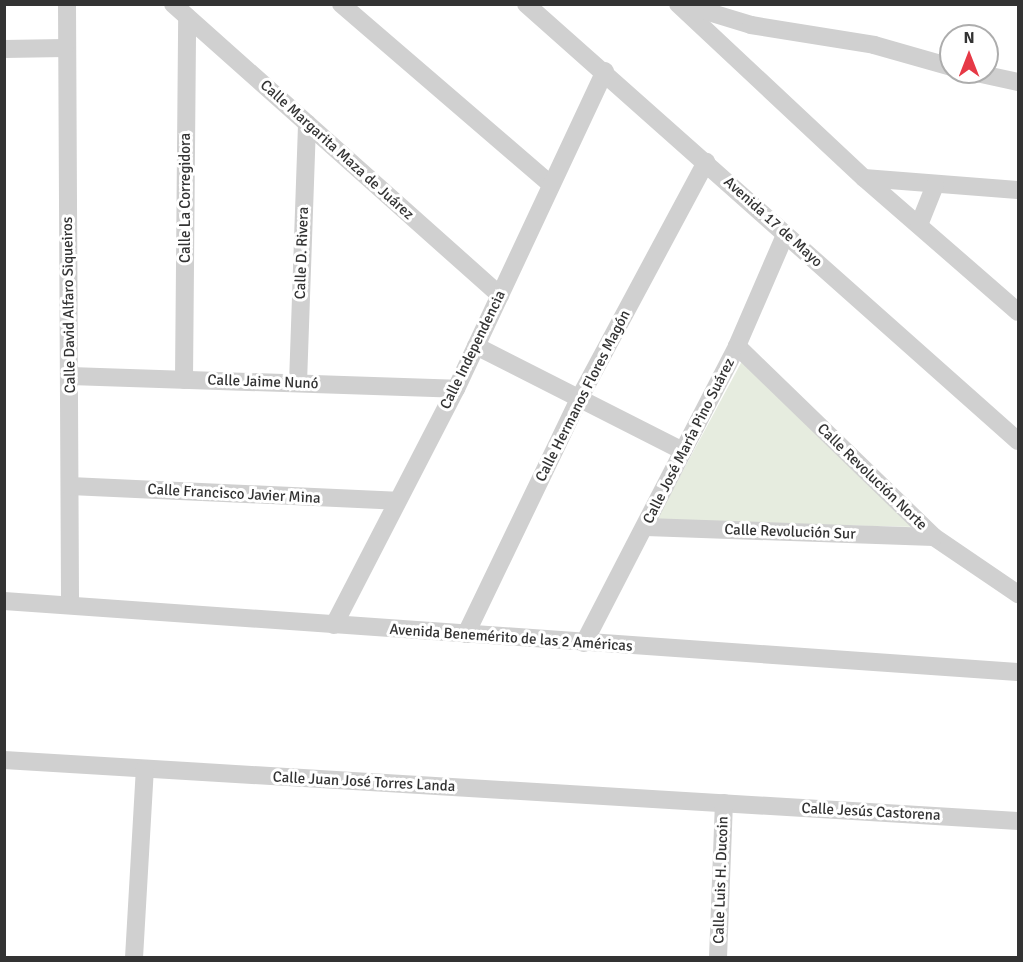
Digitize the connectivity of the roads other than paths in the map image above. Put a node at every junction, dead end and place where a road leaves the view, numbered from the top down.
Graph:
1 (67, 4) edge
2 (173, 4) edge
3 (341, 4) edge
4 (526, 4) edge
5 (680, 4) edge
6 (187, 17) junction
7 (65, 48) junction
8 (4, 49) edge
9 (939, 64) edge
10 (604, 71) junction
11 (999, 78) edge
12 (1018, 82) edge
13 (307, 123) junction
14 (706, 162) junction
15 (864, 177) junction
16 (550, 184) junction
17 (935, 185) junction
18 (1018, 190) edge
19 (919, 225) junction
20 (785, 235) junction
21 (500, 295) junction
22 (1018, 312) edge
23 (476, 346) junction
24 (737, 346) junction
25 (70, 376) junction
26 (184, 380) junction
27 (298, 383) junction
28 (456, 389) junction
29 (580, 397) junction
30 (1018, 441) edge
31 (683, 451) junction
32 (70, 486) junction
33 (397, 501) junction
34 (646, 527) junction
35 (934, 537) junction
36 (1018, 594) edge
37 (4, 601) edge
38 (70, 605) junction
39 (334, 625) junction
40 (466, 634) junction
41 (584, 643) junction
42 (1018, 672) edge
43 (4, 760) edge
44 (145, 769) junction
45 (724, 803) junction
46 (1018, 820) edge
47 (134, 957) edge
48 (718, 957) edge

1 - 7 street, Calle David Alfaro Siqueiros
2 - 6 street, Calle Margarita Maza de Juárez
3 - 16 street
4 - 10 street, Avenida 17 de Mayo
5 - 9 street
5 - 15 street
6 - 13 street, Calle Margarita Maza de Juárez
6 - 26 street, Calle La Corregidora
7 - 8 street
7 - 25 street, Calle David Alfaro Siqueiros
10 - 14 street, Avenida 17 de Mayo
10 - 16 street, Calle Independencia
11 - 12 street
13 - 21 street, Calle Margarita Maza de Juárez
13 - 27 street, Calle D. Rivera
14 - 20 street, Avenida 17 de Mayo
14 - 29 street, Calle Hermanos Flores Magón
15 - 17 street
15 - 19 street
16 - 21 street, Calle Independencia
17 - 18 street
17 - 19 street
19 - 22 street
20 - 24 street, Calle José María Pino Suárez
20 - 30 street, Avenida 17 de Mayo
21 - 23 street, Calle Independencia
23 - 28 street, Calle Independencia
23 - 29 street
24 - 31 street, Calle José María Pino Suárez
24 - 35 street, Calle Revolución Norte
25 - 26 street, Calle Jaime Nunó
25 - 32 street, Calle David Alfaro Siqueiros
26 - 27 street, Calle Jaime Nunó
27 - 28 street, Calle Jaime Nunó
28 - 33 street, Calle Independencia
29 - 31 street
29 - 40 street, Calle Hermanos Flores Magón
31 - 34 street, Calle José María Pino Suárez
32 - 33 street, Calle Francisco Javier Mina
32 - 38 street, Calle David Alfaro Siqueiros
33 - 39 street, Calle Independencia
34 - 35 street, Calle Revolución Sur
34 - 41 street, Calle José María Pino Suárez
35 - 36 street, Calle Revolución Norte
37 - 38 street, Avenida Benemérito de las 2 Américas
38 - 39 street, Avenida Benemérito de las 2 Américas
39 - 40 street, Avenida Benemérito de las 2 Américas
40 - 41 street, Avenida Benemérito de las 2 Américas
41 - 42 street, Avenida Benemérito de las 2 Américas
43 - 44 street, Calle Juan José Torres Landa
44 - 45 street, Calle Juan José Torres Landa
44 - 47 street
45 - 46 street, Calle Jesús Castorena
45 - 48 street, Calle Luis H. Ducoin

